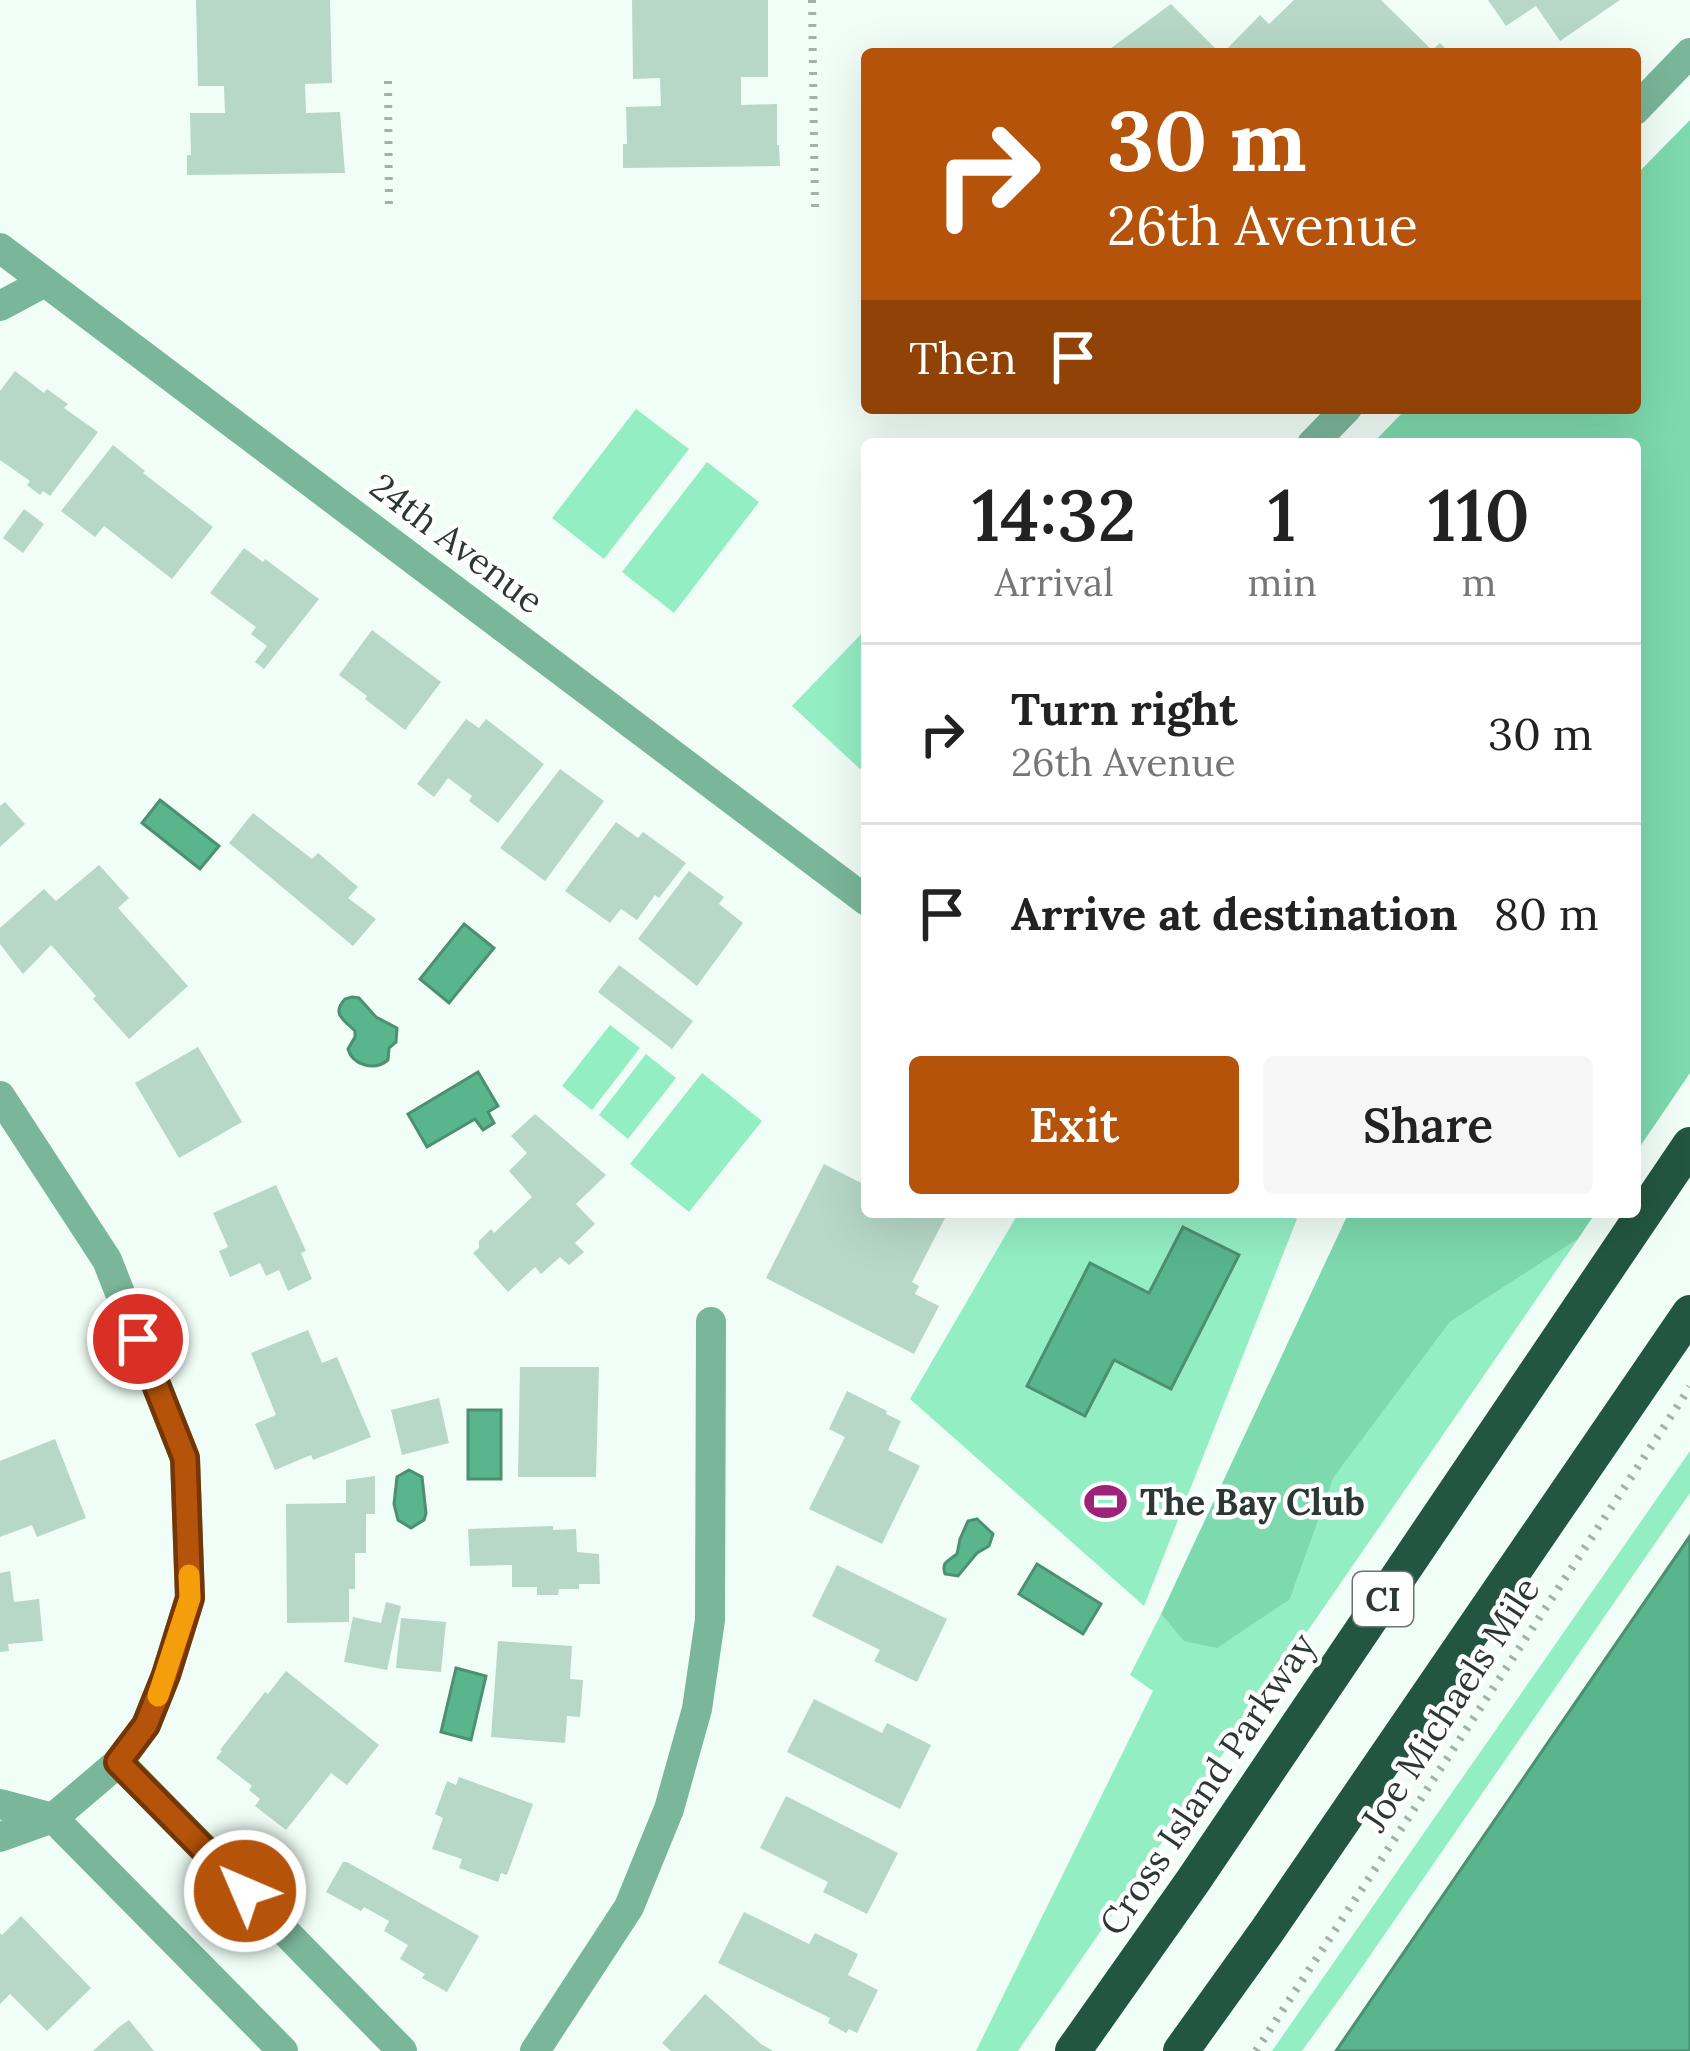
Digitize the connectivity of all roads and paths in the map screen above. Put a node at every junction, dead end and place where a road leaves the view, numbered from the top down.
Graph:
1 (812, 0) edge
2 (1690, 53) edge
3 (388, 81) dead end
4 (1641, 104) edge
5 (815, 208) dead end
6 (388, 212) dead end
7 (0, 248) edge
8 (45, 282) junction
9 (0, 306) edge
10 (1341, 414) edge
11 (1318, 438) edge
12 (861, 896) edge
13 (0, 1096) edge
14 (1690, 1145) edge
15 (1641, 1218) edge
16 (1641, 1218) edge
17 (1690, 1313) edge
18 (711, 1322) dead end
19 (1690, 1388) edge
20 (118, 1762) junction
21 (0, 1804) edge
22 (53, 1818) junction
23 (0, 1837) edge
24 (283, 2051) edge
25 (402, 2051) edge
26 (535, 2051) edge
27 (1073, 2051) edge
28 (1181, 2051) edge
29 (1256, 2051) edge

1 - 5 path
2 - 4 street
3 - 6 path
7 - 8 street, 24th Avenue
8 - 9 street
8 - 12 street, 24th Avenue
10 - 11 street
13 - 20 street
14 - 15 highway, Cross Island Parkway / CI
16 - 27 highway, Cross Island Parkway / CI
17 - 28 highway, CI
18 - 26 street
19 - 29 path, Joe Michaels Mile
20 - 22 street
20 - 25 street
21 - 22 street
22 - 23 street
22 - 24 street

